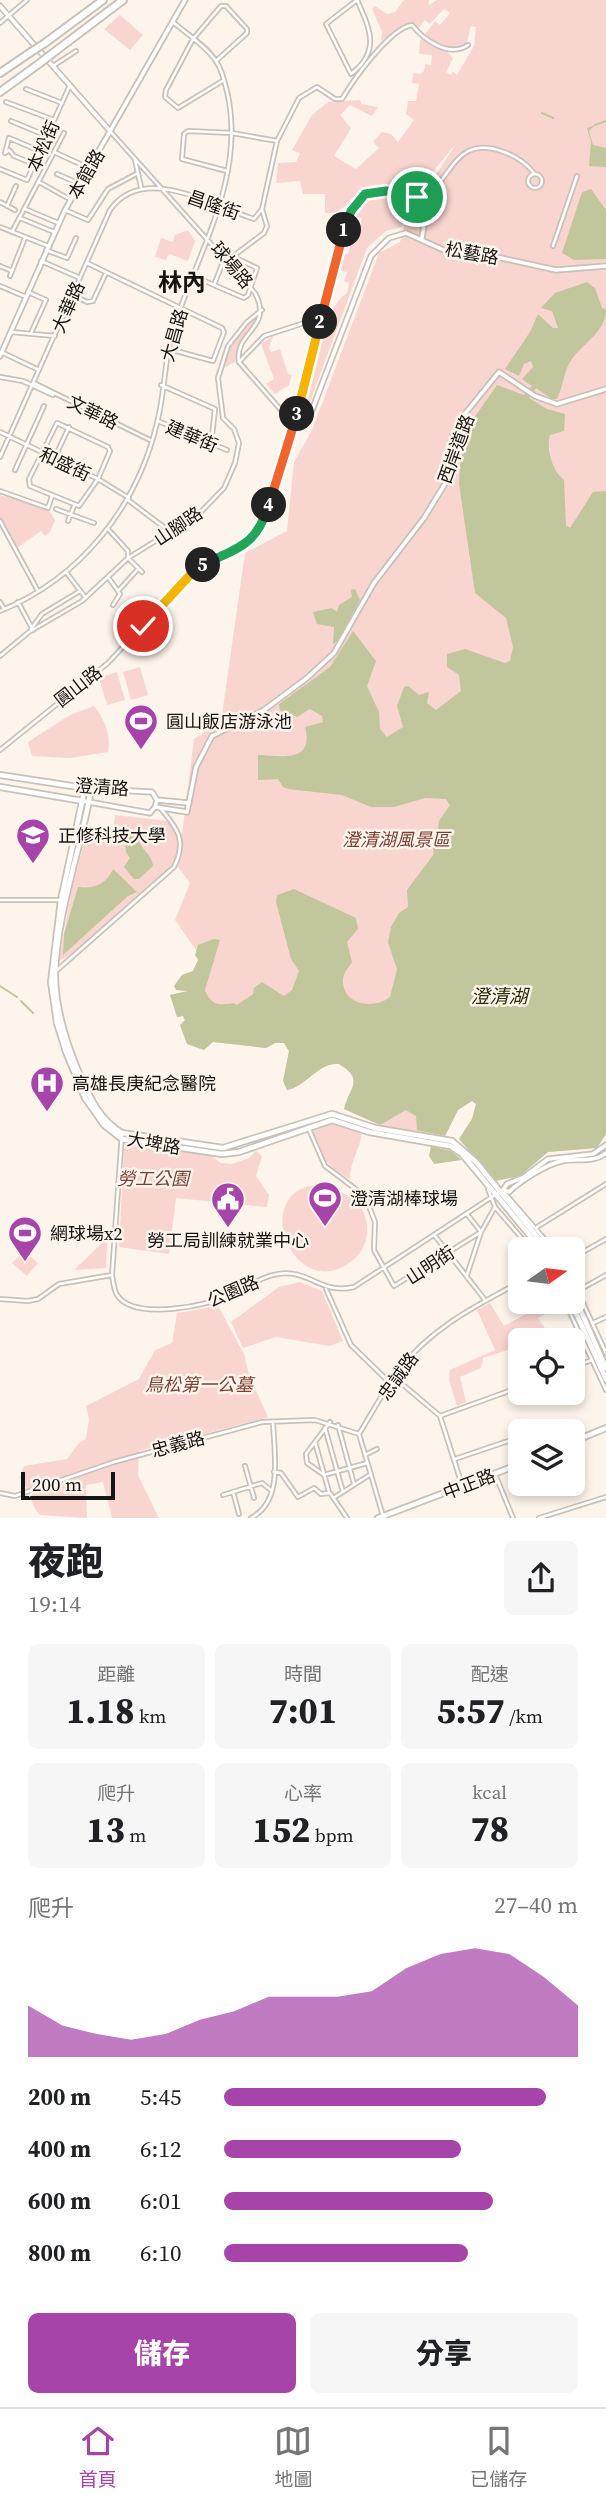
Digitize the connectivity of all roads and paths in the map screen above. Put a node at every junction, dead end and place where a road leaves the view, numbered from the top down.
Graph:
1 (27, 0) edge
2 (103, 0) edge
3 (123, 0) edge
4 (186, 0) edge
5 (356, 0) edge
6 (0, 6) edge
7 (8, 16) junction
8 (173, 22) junction
9 (0, 23) edge
10 (193, 39) junction
11 (468, 45) dead end
12 (76, 51) dead end
13 (216, 61) junction
14 (52, 66) junction
15 (0, 73) edge
16 (224, 80) junction
17 (70, 85) junction
18 (26, 89) dead end
19 (0, 92) edge
20 (6, 102) dead end
21 (62, 103) junction
22 (54, 120) junction
23 (11, 121) dead end
24 (110, 131) junction
25 (64, 133) dead end
26 (232, 133) junction
27 (47, 136) junction
28 (277, 141) junction
29 (40, 151) junction
30 (54, 152) junction
31 (5, 153) junction
32 (0, 157) edge
33 (135, 158) junction
34 (34, 164) junction
35 (89, 168) junction
36 (0, 169) edge
37 (228, 171) junction
38 (138, 173) junction
39 (534, 173) junction
40 (57, 174) dead end
41 (577, 176) dead end
42 (439, 180) junction
43 (38, 182) junction
44 (80, 184) junction
45 (16, 186) dead end
46 (161, 186) junction
47 (141, 187) junction
48 (71, 200) junction
49 (0, 202) edge
50 (7, 206) junction
51 (220, 208) junction
52 (25, 209) junction
53 (262, 209) junction
54 (15, 210) dead end
55 (65, 210) junction
56 (20, 218) junction
57 (58, 223) junction
58 (0, 227) edge
59 (12, 232) junction
60 (54, 232) junction
61 (413, 234) junction
62 (25, 238) junction
63 (76, 238) dead end
64 (209, 238) junction
65 (422, 238) junction
66 (434, 246) junction
67 (554, 246) dead end
68 (47, 248) junction
69 (220, 250) junction
70 (235, 255) junction
71 (227, 258) junction
72 (41, 261) junction
73 (87, 263) junction
74 (0, 266) edge
75 (606, 266) edge
76 (12, 271) junction
77 (106, 272) junction
78 (10, 276) dead end
79 (193, 276) junction
80 (81, 278) junction
81 (214, 285) junction
82 (0, 286) edge
83 (252, 287) junction
84 (27, 294) junction
85 (73, 295) junction
86 (324, 303) junction
87 (181, 308) junction
88 (262, 310) junction
89 (11, 331) junction
90 (31, 333) junction
91 (55, 336) junction
92 (168, 349) junction
93 (1, 354) edge
94 (239, 362) junction
95 (39, 370) junction
96 (0, 377) edge
97 (33, 384) junction
98 (161, 385) junction
99 (606, 389) edge
100 (53, 395) dead end
101 (44, 406) dead end
102 (158, 421) junction
103 (294, 426) junction
104 (69, 427) junction
105 (0, 432) edge
106 (9, 437) junction
107 (152, 441) junction
108 (26, 445) junction
109 (211, 445) junction
110 (227, 450) dead end
111 (40, 452) junction
112 (0, 457) edge
113 (54, 458) junction
114 (15, 470) dead end
115 (99, 479) junction
116 (0, 491) edge
117 (52, 496) junction
118 (128, 499) junction
119 (74, 506) junction
120 (56, 509) dead end
121 (71, 515) junction
122 (0, 521) edge
123 (68, 521) dead end
124 (94, 523) dead end
125 (108, 529) junction
126 (169, 531) junction
127 (128, 558) junction
128 (138, 569) junction
129 (66, 572) junction
130 (142, 572) dead end
131 (108, 577) junction
132 (119, 590) junction
133 (38, 591) junction
134 (80, 591) junction
135 (85, 598) junction
136 (0, 602) edge
137 (18, 602) junction
138 (113, 605) dead end
139 (2, 610) edge
140 (33, 630) junction
141 (0, 656) edge
142 (0, 750) edge
143 (0, 775) edge
144 (0, 787) edge
145 (88, 788) junction
146 (156, 800) junction
147 (86, 802) junction
148 (189, 803) junction
149 (158, 808) junction
150 (0, 900) edge
151 (61, 900) junction
152 (55, 972) junction
153 (308, 1127) junction
154 (122, 1136) junction
155 (606, 1145) edge
156 (606, 1153) edge
157 (575, 1157) junction
158 (606, 1184) edge
159 (497, 1193) junction
160 (495, 1207) junction
161 (467, 1214) junction
162 (537, 1227) junction
163 (481, 1232) junction
164 (435, 1236) junction
165 (521, 1237) edge
166 (532, 1237) edge
167 (536, 1237) edge
168 (544, 1237) edge
169 (606, 1238) edge
170 (585, 1250) edge
171 (449, 1253) junction
172 (383, 1270) junction
173 (112, 1275) junction
174 (606, 1275) edge
175 (467, 1276) junction
176 (585, 1286) edge
177 (326, 1289) junction
178 (508, 1289) edge
179 (0, 1299) edge
180 (485, 1301) junction
181 (585, 1310) edge
182 (573, 1314) edge
183 (578, 1314) edge
184 (584, 1314) edge
185 (606, 1317) edge
186 (593, 1323) junction
187 (601, 1353) edge
188 (585, 1361) edge
189 (606, 1368) edge
190 (394, 1377) junction
191 (606, 1379) edge
192 (390, 1383) junction
193 (606, 1390) edge
194 (508, 1391) edge
195 (440, 1416) junction
196 (273, 1422) junction
197 (330, 1422) junction
198 (338, 1425) junction
199 (606, 1427) edge
200 (325, 1428) junction
201 (359, 1434) junction
202 (585, 1436) edge
203 (508, 1441) edge
204 (314, 1442) junction
205 (377, 1449) dead end
206 (365, 1455) junction
207 (455, 1459) junction
208 (367, 1463) junction
209 (245, 1466) dead end
210 (350, 1468) junction
211 (508, 1469) edge
212 (274, 1472) junction
213 (337, 1472) junction
214 (371, 1474) junction
215 (495, 1474) junction
216 (324, 1475) junction
217 (354, 1485) junction
218 (251, 1486) junction
219 (462, 1488) junction
220 (272, 1491) junction
221 (233, 1492) junction
222 (342, 1492) junction
223 (0, 1493) edge
224 (330, 1493) junction
225 (223, 1494) dead end
226 (334, 1497) junction
227 (606, 1497) edge
228 (254, 1498) dead end
229 (239, 1514) dead end
230 (381, 1517) edge
231 (251, 1518) edge
232 (347, 1518) edge
233 (513, 1518) edge
234 (539, 1518) edge

1 - 7 street
2 - 15 highway, bridge
3 - 19 highway, bridge
4 - 8 street, 本館路
5 - 5 street
6 - 7 street, 球場路
7 - 9 street
7 - 14 street, 球場路
8 - 10 street, 大昌路
8 - 24 street, 本館路
10 - 13 street, 大昌路
10 - 13 street
10 - 16 street
11 - 28 street
12 - 14 street
13 - 16 street, 大昌路
14 - 17 street, 球場路
16 - 26 street, 大昌路
17 - 21 street, 本松街
17 - 24 street, 球場路
18 - 21 street
20 - 22 street
21 - 22 street, 本松街
22 - 27 street, 本松街
23 - 27 street
24 - 33 street, 球場路
24 - 35 street, 本館路
25 - 30 street
26 - 28 street
26 - 37 street, 大昌路
26 - 37 street
27 - 29 street, 本松街
28 - 53 street
29 - 31 street
29 - 34 street, 本松街
30 - 35 street
30 - 43 street
31 - 32 street
31 - 34 street
33 - 38 street
33 - 46 street, 球場路
34 - 36 street, 本松街
35 - 44 street, 本館路
37 - 51 street, 大昌路
38 - 47 street
38 - 55 street
39 - 39 street
39 - 42 street
40 - 44 street
41 - 67 street
42 - 65 street
42 - 86 street
43 - 48 street
43 - 52 street
44 - 48 street, 本館路
45 - 50 street
46 - 47 street
46 - 51 street, 昌隆街
46 - 64 street, 球場路
47 - 73 street, 大華路
48 - 55 street, 本館路
49 - 50 street
50 - 54 street
51 - 53 street, 昌隆街
51 - 64 street, 大昌路
52 - 56 street
52 - 57 street
53 - 70 street
55 - 57 street, 本館路
56 - 59 street
56 - 60 street
57 - 60 street, 本館路
58 - 59 street
59 - 62 street
60 - 68 street, 本館路
61 - 65 street, 松藝路
61 - 66 street
61 - 103 street
62 - 68 street
62 - 76 street
63 - 68 street
64 - 69 street, 球場路
64 - 79 street, 大昌路
65 - 66 street, 松藝路
66 - 75 street, 松藝路
68 - 72 street, 本館路
69 - 70 street
69 - 71 street, 球場路
70 - 71 street
70 - 83 street
71 - 81 street
71 - 83 street, 球場路
72 - 80 street
72 - 84 street, 本館路
73 - 77 street
73 - 80 street, 大華路
74 - 76 street
76 - 78 street
77 - 85 street
77 - 87 street
79 - 81 street
79 - 87 street, 大昌路
80 - 85 street, 大華路
81 - 83 street
82 - 84 street
83 - 88 street, 球場路
84 - 89 street, 本館路
84 - 90 street
85 - 91 street, 大華路
86 - 94 street
86 - 103 street, 圓山路
87 - 92 street, 大昌路
87 - 92 street
88 - 94 street
88 - 126 street, 山腳路
89 - 90 street
89 - 93 street, 本館路
90 - 91 street
91 - 95 street, 大華路
92 - 98 street, 大昌路
93 - 95 street
94 - 103 street
95 - 97 street, 大華路
96 - 97 street
97 - 100 street
97 - 106 street, 大華路
97 - 107 street, 文華路
98 - 102 street, 大昌路
98 - 109 street
99 - 148 street, 西岸道路
101 - 108 street
102 - 107 street, 大昌路
102 - 109 street, 建華街
103 - 142 street, 圓山路
104 - 111 street
104 - 113 street
104 - 115 street
105 - 106 street, 和盛街
106 - 108 street, 和盛街
106 - 112 street, 大華路
107 - 118 street, 大昌路
108 - 111 street, 和盛街
108 - 114 street
109 - 110 street, 建華街
111 - 113 street, 和盛街
111 - 117 street
113 - 115 street, 和盛街
115 - 118 street, 和盛街
115 - 119 street
116 - 117 street
117 - 119 street
118 - 125 street, 大昌路
118 - 126 street, 和盛街
119 - 121 street
120 - 121 street
121 - 123 street
121 - 124 street
122 - 133 street
125 - 127 street
125 - 129 street, 大昌路
126 - 127 street, 山腳路
127 - 128 street
127 - 131 street, 山腳路
128 - 130 street
128 - 132 street
129 - 133 street, 大昌路
129 - 134 street
131 - 132 street
131 - 135 street, 山腳路
132 - 138 street
133 - 137 street, 大昌路
134 - 135 street
134 - 140 street
135 - 140 street, 山腳路
136 - 139 street
137 - 139 street, 大昌路
137 - 140 street
140 - 141 street, 山腳路
143 - 145 main road, 澄清路
144 - 147 main road, 澄清路
145 - 146 street, 澄清路
145 - 147 main road, 大埤路
146 - 148 street
146 - 149 street
147 - 149 street, 澄清路
147 - 151 main road, 大埤路
147 - 152 main road, 大埤路
148 - 149 street
149 - 152 street
150 - 151 street
151 - 154 main road, 大埤路
152 - 154 main road, 大埤路
153 - 154 main road, 大埤路
153 - 159 main road, 大埤路
153 - 172 street
154 - 159 main road, 大埤路
154 - 173 street
155 - 157 street
156 - 157 street
157 - 159 street
158 - 162 street
159 - 160 street, 大埤路
159 - 161 street
159 - 162 street, 大埤路
159 - 166 main road, 大埤路
159 - 167 main road, 大埤路
160 - 163 street
160 - 165 street, 大埤路
161 - 163 street
161 - 164 street
162 - 168 street, 大埤路
163 - 171 street, 山明街
163 - 175 street
164 - 171 street
164 - 172 street
169 - 170 street
171 - 172 street, 山明街
171 - 175 street
172 - 177 street
173 - 177 street, 公園路
173 - 179 street
174 - 176 street
175 - 180 street
177 - 192 street
178 - 180 street, 忠誠路
180 - 190 street, 忠誠路
181 - 186 street
182 - 187 street
183 - 187 main road
184 - 187 main road
185 - 186 street
186 - 187 street
187 - 188 street
187 - 189 main road
187 - 191 main road
187 - 193 street
190 - 192 street, 忠誠路
190 - 195 street
192 - 201 street, 忠誠路
194 - 195 street
195 - 207 street
196 - 197 street, 忠義路
196 - 212 street
196 - 223 street, 忠義路
197 - 198 street, 忠義路
197 - 200 street
198 - 201 street, 忠義路
198 - 210 street
199 - 202 main road
200 - 204 street
200 - 213 street
201 - 206 street
203 - 207 street
204 - 216 street
204 - 216 street
205 - 206 street
206 - 208 street
207 - 219 street
208 - 210 street
208 - 214 street
209 - 218 street
210 - 213 street
210 - 217 street
211 - 215 main road, 中正路
212 - 220 street
212 - 224 street
213 - 216 street
213 - 222 street
214 - 217 street
214 - 230 street
215 - 219 main road, 中正路
215 - 233 street
216 - 224 street
217 - 222 street
218 - 220 street
218 - 221 street
218 - 228 street
219 - 230 main road, 中正路
220 - 231 street
221 - 225 street
221 - 229 street
222 - 226 street
224 - 226 street
226 - 232 street
227 - 234 street

